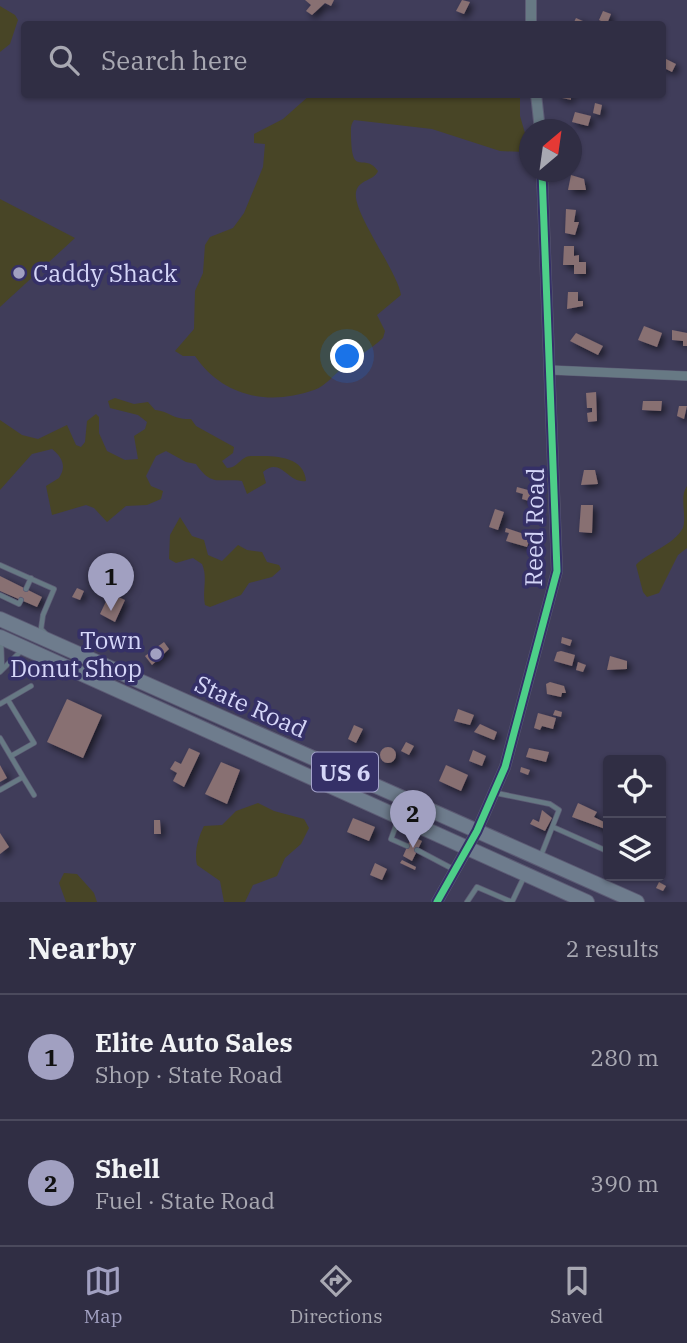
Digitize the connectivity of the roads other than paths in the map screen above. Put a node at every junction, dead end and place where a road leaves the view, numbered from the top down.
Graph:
1 (531, 0) edge
2 (530, 21) edge
3 (536, 98) edge
4 (539, 119) edge
5 (542, 182) edge
6 (550, 370) junction
7 (687, 376) edge
8 (0, 565) edge
9 (31, 578) junction
10 (26, 589) dead end
11 (0, 595) edge
12 (21, 600) dead end
13 (0, 619) edge
14 (1, 637) edge
15 (52, 642) junction
16 (24, 649) junction
17 (1, 670) edge
18 (31, 686) dead end
19 (8, 700) junction
20 (0, 704) edge
21 (0, 738) edge
22 (11, 756) junction
23 (23, 777) junction
24 (0, 790) edge
25 (494, 793) junction
26 (34, 794) dead end
27 (400, 816) junction
28 (552, 827) junction
29 (477, 831) junction
30 (401, 843) junction
31 (409, 843) dead end
32 (466, 845) junction
33 (418, 847) dead end
34 (603, 849) edge
35 (404, 852) dead end
36 (424, 853) junction
37 (414, 857) dead end
38 (540, 859) junction
39 (454, 870) junction
40 (526, 873) junction
41 (438, 902) edge
42 (467, 902) edge
43 (512, 902) edge
44 (587, 902) edge
45 (638, 902) edge

1 - 2 street
3 - 4 street
5 - 6 street, Reed Road
6 - 7 street
6 - 25 street, Reed Road
8 - 9 lane
9 - 10 lane
9 - 15 lane
11 - 12 lane
13 - 15 main road, State Road / US 6
14 - 16 main road, State Road / US 6
14 - 17 lane
15 - 29 main road, State Road / US 6
16 - 17 lane
16 - 27 main road, State Road / US 6
18 - 19 lane
19 - 20 lane
19 - 22 lane
21 - 22 lane
22 - 23 lane
23 - 24 lane
23 - 26 lane
25 - 28 lane
25 - 29 street, Reed Road
27 - 30 lane
27 - 32 main road, State Road / US 6
28 - 34 lane
28 - 38 lane
29 - 32 street, Reed Road
29 - 38 main road, State Road / US 6
30 - 31 lane
30 - 35 lane
32 - 39 street, Reed Road
32 - 40 main road, State Road / US 6
33 - 36 lane
36 - 37 lane
36 - 39 lane
38 - 45 main road, State Road / US 6
39 - 41 street, Reed Road
40 - 43 lane
40 - 44 main road, State Road / US 6
42 - 43 lane

